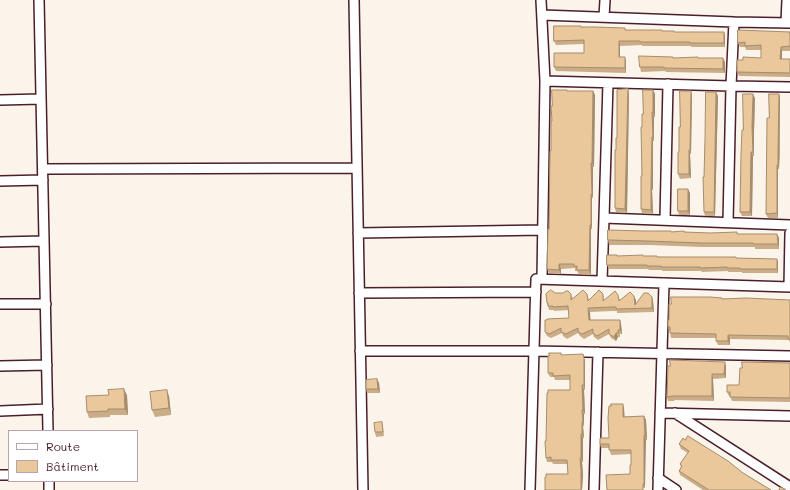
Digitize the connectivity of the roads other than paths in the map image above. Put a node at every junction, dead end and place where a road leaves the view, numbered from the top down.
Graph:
1 (39, 0) edge
2 (354, 0) edge
3 (541, 0) edge
4 (605, 0) edge
5 (787, 0) edge
6 (542, 15) junction
7 (604, 17) junction
8 (734, 22) junction
9 (788, 23) edge
10 (545, 81) junction
11 (608, 83) junction
12 (668, 84) junction
13 (731, 86) junction
14 (790, 87) edge
15 (41, 99) junction
16 (0, 100) edge
17 (357, 168) junction
18 (43, 169) junction
19 (0, 180) edge
20 (43, 180) junction
21 (604, 218) junction
22 (665, 220) junction
23 (728, 222) junction
24 (790, 225) edge
25 (543, 230) junction
26 (358, 233) junction
27 (790, 233) edge
28 (44, 240) junction
29 (0, 242) edge
30 (542, 279) junction
31 (602, 281) junction
32 (664, 283) junction
33 (789, 287) edge
34 (536, 292) junction
35 (359, 293) junction
36 (0, 304) edge
37 (46, 304) junction
38 (360, 351) junction
39 (534, 351) junction
40 (598, 352) junction
41 (662, 353) junction
42 (790, 356) edge
43 (47, 365) junction
44 (0, 366) edge
45 (48, 410) junction
46 (0, 411) edge
47 (660, 412) junction
48 (675, 413) junction
49 (790, 416) edge
50 (48, 430) edge
51 (658, 478) junction
52 (790, 487) edge
53 (363, 490) edge
54 (530, 490) edge
55 (594, 490) edge
56 (658, 490) edge
57 (676, 490) edge

1 - 15 street
2 - 17 street
3 - 6 street
4 - 7 street
5 - 9 street
6 - 7 street
6 - 10 street
7 - 8 street
8 - 9 street
8 - 13 street
10 - 11 street
10 - 25 street
11 - 12 street
11 - 21 street
12 - 13 street
12 - 22 street
13 - 14 street
13 - 23 street
15 - 16 street
15 - 18 street
17 - 18 street
17 - 26 street
18 - 20 street
19 - 20 street
20 - 28 street
21 - 22 street
21 - 31 street
22 - 23 street
23 - 24 street
25 - 26 street
25 - 30 street
26 - 35 street
27 - 33 street
28 - 29 street
28 - 37 street
30 - 31 street
30 - 34 street
31 - 32 street
32 - 33 street
32 - 41 street
34 - 35 street
34 - 39 street
35 - 38 street
36 - 37 street
37 - 43 street
38 - 39 street
38 - 53 street
39 - 40 street
39 - 54 street
40 - 41 street
40 - 55 street
41 - 42 street
41 - 47 street
43 - 44 street
43 - 45 street
45 - 46 street
45 - 50 street
47 - 48 street
47 - 51 street
48 - 49 street
48 - 52 street
51 - 56 street
51 - 57 street

